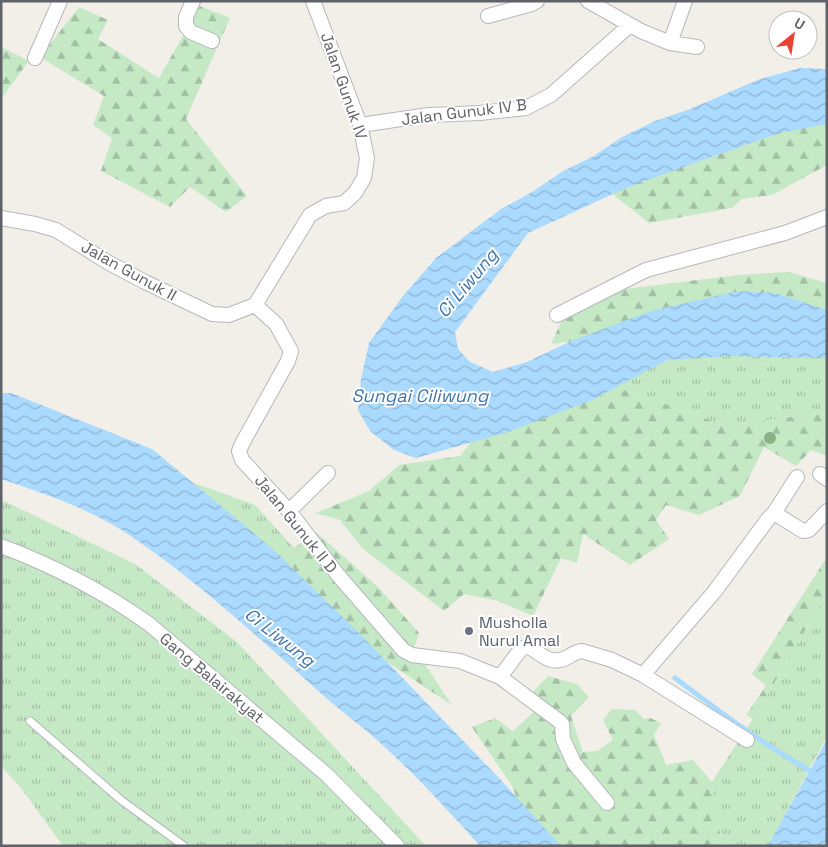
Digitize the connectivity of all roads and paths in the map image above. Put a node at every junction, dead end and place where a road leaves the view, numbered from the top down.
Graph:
1 (60, 1) edge
2 (192, 1) edge
3 (313, 1) edge
4 (537, 1) edge
5 (588, 1) edge
6 (685, 1) edge
7 (488, 16) dead end
8 (630, 25) junction
9 (212, 41) dead end
10 (670, 43) junction
11 (696, 47) dead end
12 (35, 58) dead end
13 (360, 125) junction
14 (827, 217) edge
15 (1, 218) edge
16 (255, 304) junction
17 (556, 315) dead end
18 (328, 473) dead end
19 (797, 477) dead end
20 (288, 511) junction
21 (827, 511) edge
22 (774, 513) junction
23 (1, 546) edge
24 (643, 675) junction
25 (500, 676) junction
26 (30, 721) dead end
27 (747, 740) dead end
28 (607, 803) dead end
29 (184, 846) edge
30 (397, 846) edge

1 - 12 street
2 - 9 street
3 - 13 street, Jalan Gunuk IV
4 - 7 street
5 - 8 street
6 - 10 street
8 - 10 street
8 - 13 street, Jalan Gunuk IV B
10 - 11 street
13 - 16 street, Jalan Gunuk IV
14 - 17 street
15 - 16 street, Jalan Gunuk II
16 - 20 street, Jalan Gunuk II D
18 - 20 street
19 - 22 street
20 - 25 street, Jalan Gunuk II D
21 - 22 street
22 - 24 street
23 - 30 street, Gang Balairakyat
24 - 25 street
24 - 27 street
25 - 28 street, Jalan Gunuk II D
26 - 29 lane

